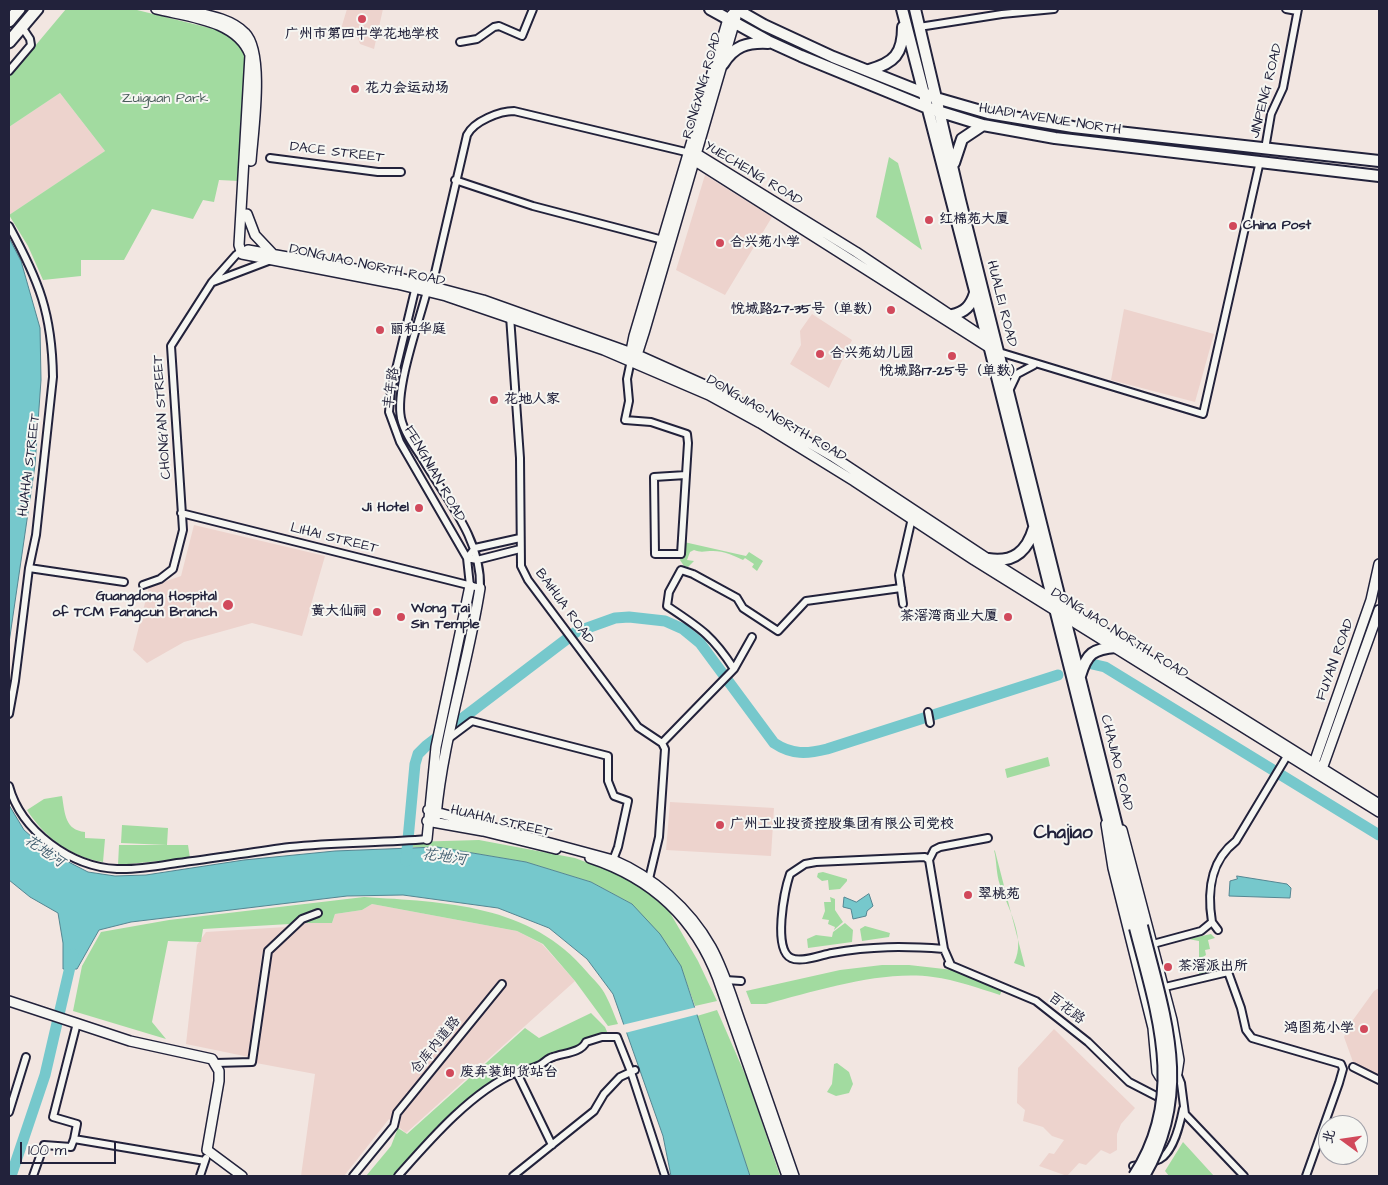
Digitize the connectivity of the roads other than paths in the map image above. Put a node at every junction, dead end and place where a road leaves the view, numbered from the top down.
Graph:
1 (20, 9) edge
2 (37, 9) edge
3 (156, 9) edge
4 (181, 9) edge
5 (533, 9) edge
6 (710, 9) edge
7 (736, 9) edge
8 (915, 9) edge
9 (1054, 9) edge
10 (1286, 9) edge
11 (1298, 10) edge
12 (902, 12) edge
13 (9, 21) edge
14 (732, 21) junction
15 (22, 27) junction
16 (919, 27) junction
17 (9, 42) edge
18 (460, 42) dead end
19 (773, 43) junction
20 (723, 64) junction
21 (869, 70) junction
22 (9, 71) edge
23 (924, 93) junction
24 (936, 98) junction
25 (928, 108) junction
26 (940, 113) junction
27 (984, 125) junction
28 (1265, 149) junction
29 (694, 156) junction
30 (270, 158) dead end
31 (1379, 161) edge
32 (1260, 162) junction
33 (953, 167) junction
34 (401, 172) dead end
35 (1379, 176) edge
36 (455, 180) junction
37 (248, 214) junction
38 (9, 226) edge
39 (663, 240) junction
40 (242, 250) junction
41 (272, 257) junction
42 (212, 282) junction
43 (417, 285) junction
44 (430, 288) junction
45 (975, 293) junction
46 (510, 313) junction
47 (952, 316) junction
48 (992, 347) junction
49 (632, 356) junction
50 (1034, 365) junction
51 (1009, 392) junction
52 (686, 475) junction
53 (181, 513) junction
54 (912, 518) junction
55 (1034, 527) junction
56 (520, 538) junction
57 (475, 548) junction
58 (520, 549) junction
59 (467, 558) junction
60 (988, 559) junction
61 (477, 560) junction
62 (1379, 564) edge
63 (29, 568) junction
64 (124, 582) dead end
65 (143, 585) dead end
66 (470, 586) junction
67 (480, 588) junction
68 (901, 588) junction
69 (903, 604) dead end
70 (1056, 605) junction
71 (1379, 610) edge
72 (1066, 616) junction
73 (752, 637) dead end
74 (1116, 647) junction
75 (732, 671) junction
76 (1080, 676) junction
77 (928, 712) dead end
78 (9, 714) edge
79 (930, 722) dead end
80 (448, 739) junction
81 (662, 743) junction
82 (1287, 756) junction
83 (1314, 763) junction
84 (1322, 769) junction
85 (9, 786) edge
86 (1379, 804) edge
87 (432, 811) junction
88 (1379, 812) edge
89 (1111, 821) junction
90 (432, 822) junction
91 (988, 838) dead end
92 (427, 839) joint
93 (613, 860) junction
94 (929, 860) junction
95 (648, 882) junction
96 (318, 913) dead end
97 (1212, 922) junction
98 (1138, 927) junction
99 (1218, 930) dead end
100 (1153, 944) junction
101 (944, 949) junction
102 (725, 980) junction
103 (741, 981) dead end
104 (502, 984) dead end
105 (1164, 986) junction
106 (9, 1001) edge
107 (76, 1023) junction
108 (26, 1057) dead end
109 (216, 1063) junction
110 (1353, 1067) dead end
111 (633, 1071) junction
112 (517, 1073) junction
113 (1177, 1073) junction
114 (1158, 1075) junction
115 (1379, 1080) edge
116 (1158, 1097) junction
117 (1183, 1109) junction
118 (9, 1112) edge
119 (1150, 1134) junction
120 (74, 1139) junction
121 (552, 1145) junction
122 (207, 1150) junction
123 (1168, 1150) junction
124 (205, 1161) junction
125 (33, 1176) edge
126 (200, 1176) edge
127 (242, 1176) edge
128 (354, 1176) edge
129 (398, 1176) edge
130 (513, 1176) edge
131 (665, 1176) edge
132 (788, 1176) edge
133 (794, 1176) edge
134 (1134, 1176) edge
135 (1144, 1176) edge
136 (1244, 1176) edge
137 (1306, 1176) edge

1 - 13 highway
2 - 15 highway
3 - 40 street
4 - 37 street
5 - 18 street
6 - 14 main road, HUADI AVENUE NORTH
7 - 14 street, RONGXING ROAD
7 - 21 main road, HUADI AVENUE NORTH
8 - 16 main road, HUALEI ROAD
9 - 16 street
10 - 11 street
11 - 28 street, JINPENG ROAD
12 - 21 main road
12 - 23 main road, HUALEI ROAD
14 - 19 main road, HUADI AVENUE NORTH
14 - 20 street, RONGXING ROAD
14 - 29 street, RONGXING ROAD
15 - 17 highway
15 - 22 street
16 - 24 main road, HUALEI ROAD
19 - 20 main road
19 - 25 main road, HUADI AVENUE NORTH
20 - 29 street, RONGXING ROAD
21 - 23 main road, HUADI AVENUE NORTH
23 - 24 main road, HUADI AVENUE NORTH
23 - 25 main road, HUALEI ROAD
24 - 26 main road, HUALEI ROAD
24 - 28 main road, HUADI AVENUE NORTH
25 - 26 main road, HUADI AVENUE NORTH
25 - 45 main road, HUALEI ROAD
26 - 27 main road, HUADI AVENUE NORTH
26 - 33 main road, HUALEI ROAD
27 - 32 main road, HUADI AVENUE NORTH
27 - 33 main road
28 - 31 main road, HUADI AVENUE NORTH
29 - 36 street, 丰年路
29 - 39 street, RONGXING ROAD
29 - 47 street, YUECHENG ROAD
29 - 48 street, YUECHENG ROAD
29 - 49 street, RONGXING ROAD
30 - 34 street, DACE STREET
32 - 35 main road, HUADI AVENUE NORTH
32 - 50 street
33 - 48 main road, HUALEI ROAD
36 - 39 street
36 - 44 street, 丰年路
37 - 40 street
37 - 41 street
38 - 63 street, HUAHAI STREET
39 - 49 street, RONGXING ROAD
40 - 41 street, DONGJIAO NORTH ROAD
40 - 42 street, CHONG'AN STREET
41 - 42 street
41 - 43 street, DONGJIAO NORTH ROAD
42 - 53 street, CHONG'AN STREET
43 - 44 street, DONGJIAO NORTH ROAD
43 - 59 street, FENGNIAN ROAD
44 - 46 street, DONGJIAO NORTH ROAD
44 - 57 street, 丰年路
45 - 47 main road
45 - 48 main road, HUALEI ROAD
46 - 49 street, DONGJIAO NORTH ROAD
46 - 56 street, BAIHUA ROAD
47 - 48 street, YUECHENG ROAD
48 - 50 street
48 - 51 main road, HUALEI ROAD
48 - 55 main road, HUALEI ROAD
49 - 52 street
49 - 54 street, DONGJIAO NORTH ROAD
49 - 60 street, DONGJIAO NORTH ROAD
50 - 51 street
51 - 70 main road, HUALEI ROAD
52 - 52 street
53 - 65 street, CHONG'AN STREET
53 - 66 street, LIHAI STREET
54 - 68 street
54 - 70 street, DONGJIAO NORTH ROAD
55 - 60 main road
55 - 70 main road, HUALEI ROAD
56 - 57 street
56 - 58 street, BAIHUA ROAD
57 - 59 street
57 - 61 street, 丰年路
58 - 61 street
58 - 81 street, BAIHUA ROAD
59 - 61 street
59 - 66 street
60 - 70 street, DONGJIAO NORTH ROAD
61 - 67 street, 丰年路
62 - 83 street, FUYAN ROAD
63 - 64 street
63 - 78 street, HUAHAI STREET
66 - 67 street, LIHAI STREET
66 - 87 street
67 - 80 street
68 - 69 street
68 - 75 street
70 - 72 main road, CHAJIAO ROAD
70 - 83 street, DONGJIAO NORTH ROAD
70 - 89 main road, CHAJIAO ROAD
71 - 84 street, FUYAN ROAD
72 - 74 street, DONGJIAO NORTH ROAD
72 - 76 main road, CHAJIAO ROAD
73 - 75 street
74 - 76 main road
74 - 82 street, DONGJIAO NORTH ROAD
75 - 81 street
76 - 89 main road, CHAJIAO ROAD
77 - 79 street
80 - 87 street
80 - 93 street
81 - 95 street
82 - 88 street, DONGJIAO NORTH ROAD
82 - 97 street
83 - 84 street, DONGJIAO NORTH ROAD
84 - 86 street, DONGJIAO NORTH ROAD
85 - 92 street
87 - 90 street
87 - 93 street, HUAHAI STREET
89 - 98 main road, CHAJIAO ROAD
89 - 100 street
89 - 114 street
90 - 92 street
90 - 95 street, HUAHAI STREET
91 - 94 street
93 - 95 street, HUAHAI STREET
94 - 101 street
94 - 101 street
95 - 102 street, HUAHAI STREET
95 - 132 street, HUAHAI STREET
96 - 109 street
97 - 99 street
97 - 100 street
98 - 134 main road, bridge
98 - 135 main road, bridge
100 - 105 street
101 - 116 street, 百花路
102 - 103 street
102 - 133 street, HUAHAI STREET
104 - 128 street, 仓库内道路
105 - 113 street
105 - 137 street
106 - 107 street
107 - 109 street
107 - 120 street
108 - 118 street
109 - 122 street
110 - 115 street
111 - 112 street
111 - 121 street
111 - 131 street
112 - 121 street
112 - 129 street
113 - 114 street
113 - 117 street
114 - 116 street
116 - 119 street
117 - 123 street
117 - 136 street
119 - 123 street
119 - 123 street
120 - 124 street
120 - 125 street
121 - 130 street
122 - 124 street
122 - 127 street
124 - 126 street

